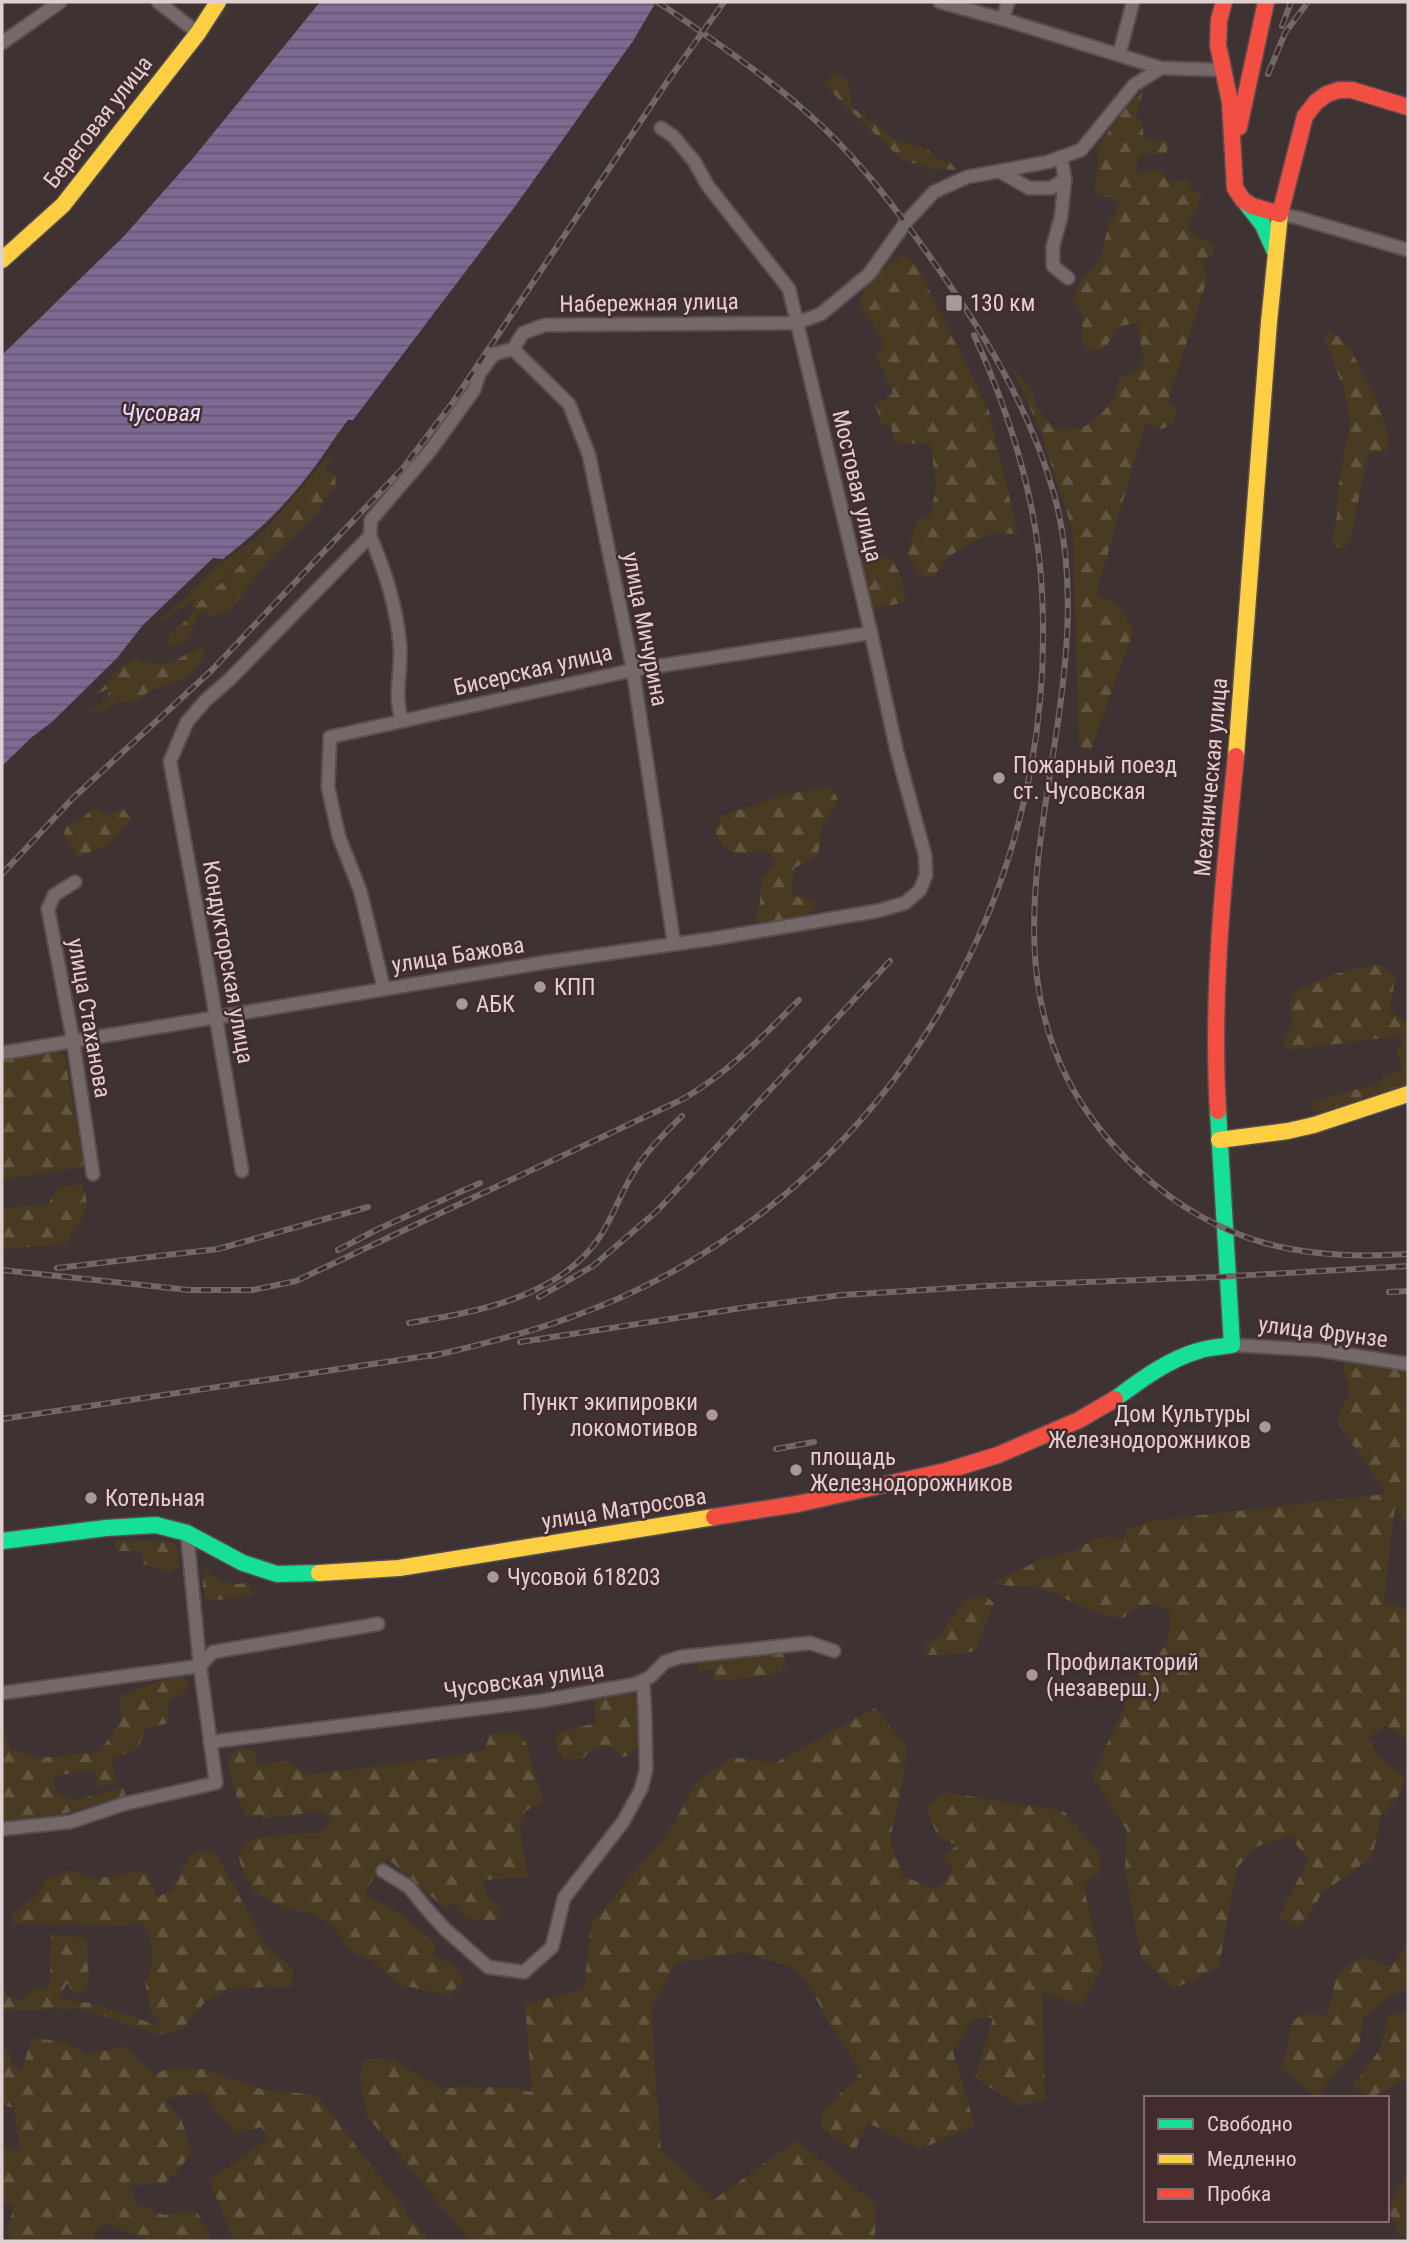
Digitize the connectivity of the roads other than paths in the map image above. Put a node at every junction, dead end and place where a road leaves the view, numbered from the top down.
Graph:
1 (60, 2) edge
2 (158, 2) edge
3 (218, 2) edge
4 (940, 2) edge
5 (1008, 2) edge
6 (1133, 2) edge
7 (1224, 2) edge
8 (1266, 2) edge
9 (957, 4) edge
10 (1003, 19) junction
11 (198, 33) junction
12 (2, 43) edge
13 (1119, 55) junction
14 (1161, 68) junction
15 (1223, 70) junction
16 (1408, 107) edge
17 (660, 128) dead end
18 (1061, 157) junction
19 (1233, 167) junction
20 (999, 171) junction
21 (1065, 179) junction
22 (1243, 200) junction
23 (1280, 214) junction
24 (1408, 250) edge
25 (1276, 255) junction
26 (2, 260) edge
27 (1068, 278) dead end
28 (797, 323) junction
29 (513, 349) junction
30 (370, 536) junction
31 (871, 633) junction
32 (633, 670) junction
33 (402, 721) junction
34 (170, 761) joint
35 (75, 882) dead end
36 (917, 892) joint
37 (674, 944) junction
38 (384, 989) junction
39 (216, 1016) junction
40 (73, 1040) junction
41 (2, 1053) edge
42 (1408, 1094) edge
43 (1219, 1140) junction
44 (242, 1171) dead end
45 (93, 1174) dead end
46 (1232, 1345) junction
47 (1408, 1364) edge
48 (187, 1533) junction
49 (2, 1541) edge
50 (378, 1624) dead end
51 (834, 1651) dead end
52 (200, 1666) junction
53 (643, 1682) junction
54 (2, 1693) edge
55 (210, 1742) junction
56 (2, 1829) edge
57 (383, 1871) dead end

1 - 12 street
2 - 11 street
3 - 11 main road, Береговая улица
4 - 9 street
5 - 10 street
6 - 13 street
7 - 15 main road
8 - 19 main road
9 - 10 street
10 - 13 street
11 - 26 main road, Береговая улица
13 - 14 street
14 - 15 street
14 - 18 street, Набережная улица
15 - 19 main road
16 - 23 main road, Механическая улица
17 - 28 street, Мостовая улица
18 - 20 street, Набережная улица
18 - 21 street
19 - 22 main road
20 - 21 street
20 - 28 street, Набережная улица
21 - 27 street
22 - 23 main road
22 - 25 main road
23 - 24 street
23 - 25 main road, Механическая улица
25 - 43 main road, Механическая улица
28 - 29 street, Набережная улица
28 - 31 street, Мостовая улица
29 - 30 street, Набережная улица
29 - 32 street, улица Мичурина
30 - 33 street
30 - 34 street, Набережная улица
31 - 32 street, Бисерская улица
31 - 36 street, Мостовая улица
32 - 33 street, Бисерская улица
32 - 37 street, улица Мичурина
33 - 38 street, Бисерская улица
34 - 39 street, Кондукторская улица
35 - 40 street, улица Стаханова
36 - 37 street, улица Бажова
37 - 38 street, улица Бажова
38 - 39 street, улица Бажова
39 - 40 street, улица Бажова
39 - 44 street, Кондукторская улица
40 - 41 street, улица Бажова
40 - 45 street, улица Стаханова
42 - 43 main road
43 - 46 main road, Механическая улица
46 - 47 street, улица Фрунзе
46 - 48 main road, улица Матросова
48 - 49 main road, улица Матросова
48 - 52 street
50 - 52 street
51 - 53 street, Чусовская улица
52 - 54 street
52 - 55 street
53 - 55 street, Чусовская улица
53 - 57 street
55 - 56 street

